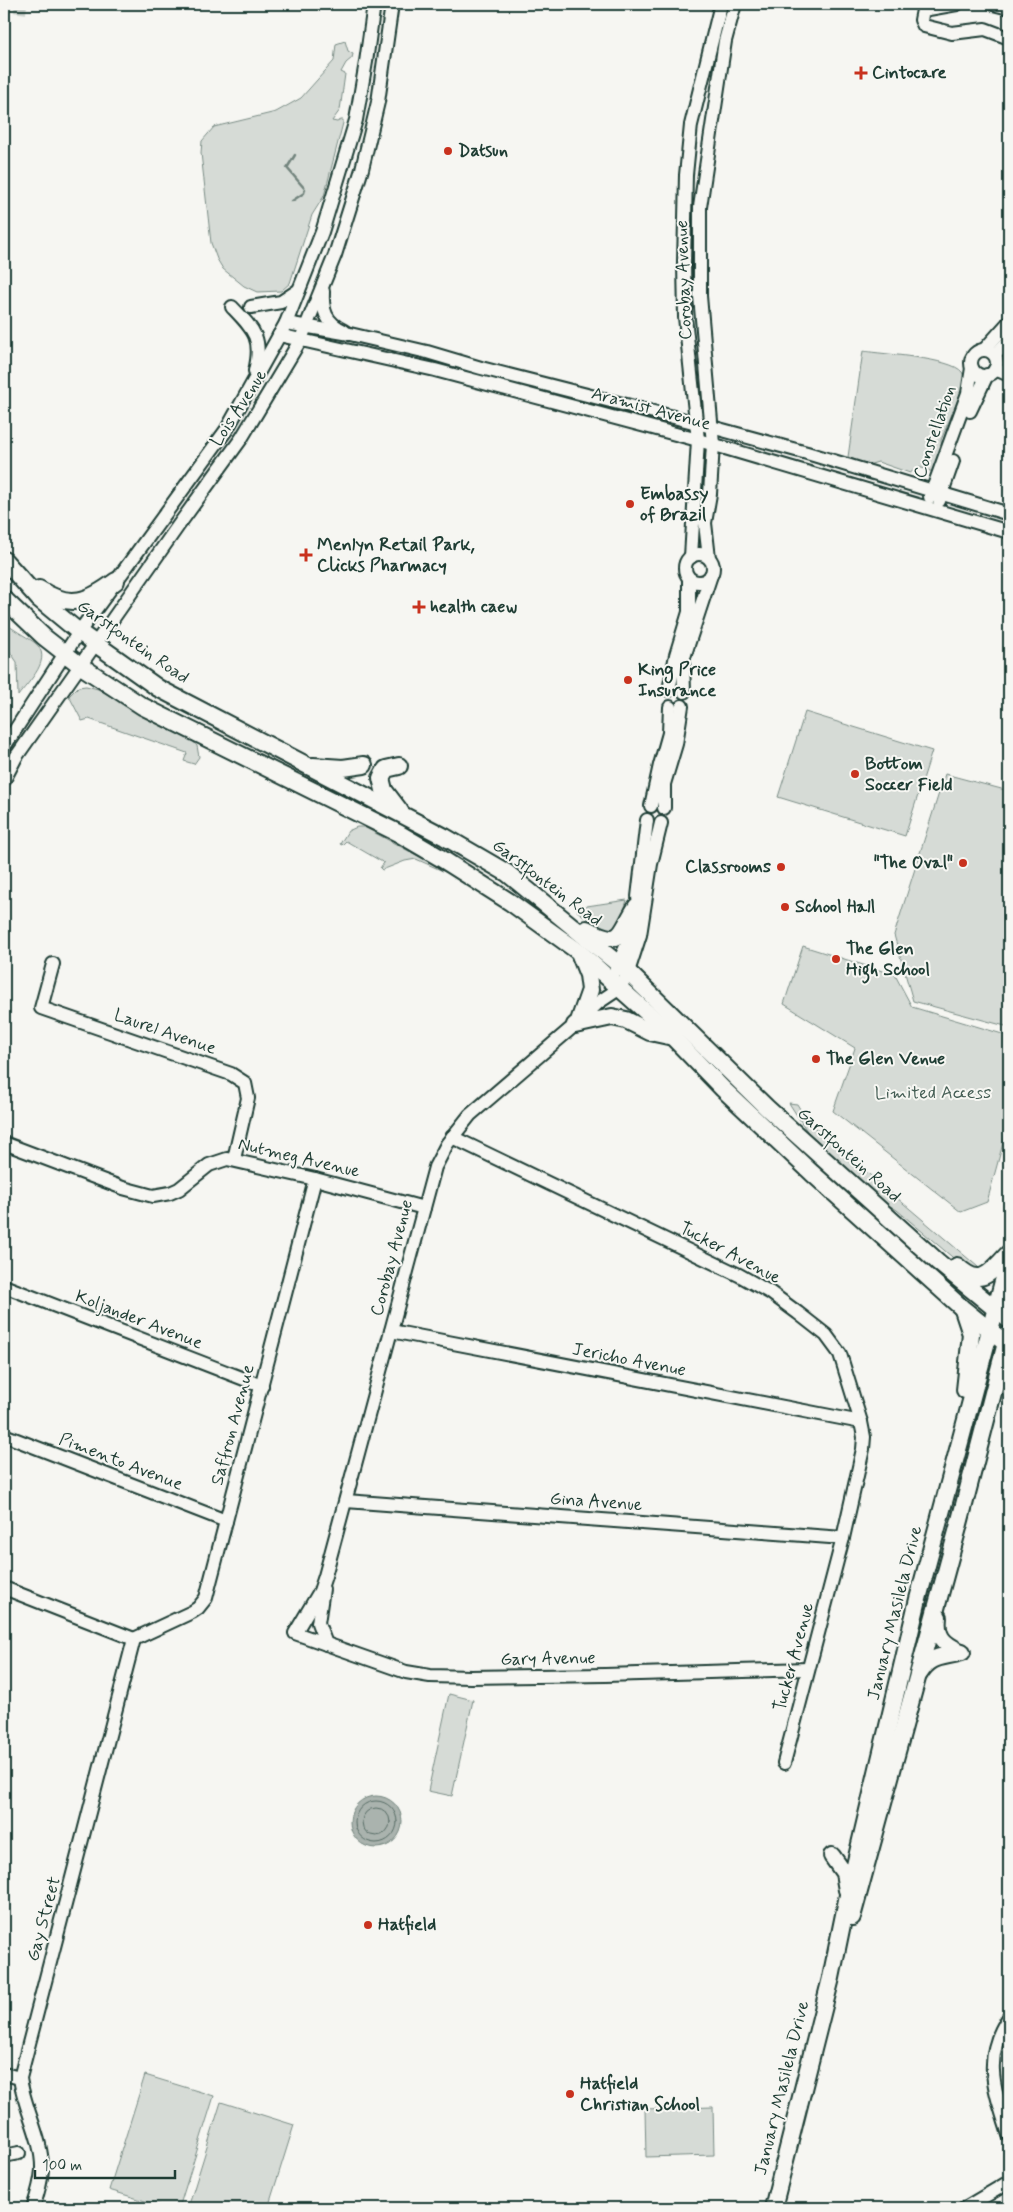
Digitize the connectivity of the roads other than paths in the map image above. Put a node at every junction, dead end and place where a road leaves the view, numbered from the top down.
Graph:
1 (374, 4) edge
2 (392, 4) edge
3 (721, 4) edge
4 (735, 4) edge
5 (956, 4) edge
6 (993, 4) edge
7 (1009, 8) edge
8 (1009, 38) edge
9 (324, 281) junction
10 (300, 290) junction
11 (232, 307) dead end
12 (251, 307) dead end
13 (1009, 322) edge
14 (283, 329) junction
15 (303, 333) junction
16 (350, 334) junction
17 (1009, 340) edge
18 (989, 352) junction
19 (972, 368) junction
20 (991, 372) junction
21 (1009, 375) edge
22 (250, 391) junction
23 (696, 423) junction
24 (711, 427) junction
25 (698, 440) junction
26 (712, 444) junction
27 (937, 492) junction
28 (932, 508) junction
29 (1009, 514) edge
30 (1009, 532) edge
31 (691, 557) junction
32 (709, 558) junction
33 (4, 560) edge
34 (16, 574) junction
35 (711, 575) junction
36 (689, 579) junction
37 (116, 581) junction
38 (4, 599) edge
39 (79, 632) junction
40 (96, 644) junction
41 (64, 653) junction
42 (81, 666) junction
43 (669, 690) junction
44 (684, 692) junction
45 (676, 706) junction
46 (4, 747) edge
47 (306, 765) junction
48 (364, 765) dead end
49 (399, 766) dead end
50 (4, 780) edge
51 (657, 807) junction
52 (403, 815) junction
53 (647, 820) junction
54 (661, 823) junction
55 (637, 906) junction
56 (572, 924) junction
57 (579, 952) junction
58 (53, 964) dead end
59 (624, 968) junction
60 (615, 984) junction
61 (577, 1023) junction
62 (672, 1036) junction
63 (452, 1136) junction
64 (4, 1143) edge
65 (234, 1160) junction
66 (315, 1179) junction
67 (424, 1208) junction
68 (1009, 1253) edge
69 (1009, 1259) edge
70 (938, 1262) junction
71 (4, 1286) edge
72 (962, 1308) junction
73 (997, 1309) junction
74 (1009, 1320) edge
75 (391, 1331) junction
76 (991, 1331) junction
77 (1008, 1339) edge
78 (262, 1386) junction
79 (969, 1410) junction
80 (861, 1422) junction
81 (4, 1435) edge
82 (346, 1501) junction
83 (226, 1521) junction
84 (960, 1524) junction
85 (843, 1538) junction
86 (322, 1585) junction
87 (4, 1588) edge
88 (941, 1590) junction
89 (918, 1603) junction
90 (295, 1633) joint
91 (134, 1639) junction
92 (326, 1644) junction
93 (927, 1644) junction
94 (808, 1669) junction
95 (917, 1677) junction
96 (900, 1679) junction
97 (784, 1763) dead end
98 (875, 1836) junction
99 (832, 1856) dead end
100 (856, 1856) junction
101 (863, 1884) junction
102 (848, 1895) junction
103 (831, 1978) junction
104 (1009, 2017) edge
105 (4, 2074) edge
106 (20, 2078) junction
107 (1009, 2135) edge
108 (19, 2153) dead end
109 (4, 2156) edge
110 (1009, 2182) edge
111 (33, 2208) edge
112 (773, 2208) edge
113 (965, 2208) edge

1 - 10 street, Lois Avenue
2 - 9 street, Lois Avenue
3 - 23 street, Corobay Avenue
4 - 24 street, Corobay Avenue
5 - 8 street
6 - 7 street
9 - 15 street, Lois Avenue
9 - 16 street
10 - 12 street
10 - 14 street, Lois Avenue
11 - 22 street
13 - 18 street
14 - 15 street, Aramist Avenue
14 - 22 street, Lois Avenue
15 - 16 street, Aramist Avenue
15 - 25 street, Aramist Avenue
15 - 40 street, Lois Avenue
16 - 23 street, Aramist Avenue
17 - 18 street
18 - 19 street
18 - 20 street
19 - 20 street
19 - 27 street, Constellation
20 - 21 street
20 - 27 street, Constellation
22 - 37 street, Lois Avenue
23 - 24 street, Aramist Avenue
23 - 25 street, Corobay Avenue
24 - 26 street, Corobay Avenue
24 - 27 street, Aramist Avenue
25 - 26 street, Aramist Avenue
25 - 31 street, Corobay Avenue
26 - 28 street, Aramist Avenue
26 - 32 street, Corobay Avenue
27 - 28 street, Constellation
27 - 29 street, Aramist Avenue
28 - 30 street, Aramist Avenue
31 - 32 street
31 - 36 street, Corobay Avenue
32 - 35 street, Corobay Avenue
33 - 34 main road, Garstfontein Road
34 - 37 main road
34 - 39 main road, Garstfontein Road
35 - 36 street
35 - 44 street, Corobay Avenue
36 - 43 street, Corobay Avenue
37 - 39 street, Lois Avenue
38 - 41 main road, Garstfontein Road
39 - 40 main road, Garstfontein Road
39 - 41 street, Lois Avenue
40 - 42 street, Lois Avenue
40 - 47 main road, Garstfontein Road
41 - 42 main road, Garstfontein Road
41 - 46 street, Lois Avenue
42 - 50 street, Lois Avenue
42 - 57 main road, Garstfontein Road
43 - 44 street
43 - 45 street, Corobay Avenue
44 - 45 street, Corobay Avenue
45 - 51 street, Corobay Avenue
47 - 48 main road
47 - 52 main road, Garstfontein Road
49 - 52 main road
51 - 53 street, Corobay Avenue
51 - 54 street, Corobay Avenue
52 - 56 main road, Garstfontein Road
53 - 54 street
53 - 55 street, Corobay Avenue
54 - 59 street, Corobay Avenue
55 - 56 main road
55 - 59 street, Corobay Avenue
56 - 59 main road, Garstfontein Road
57 - 60 main road, Garstfontein Road
57 - 61 main road
58 - 65 street, Laurel Avenue
59 - 60 street, Corobay Avenue
59 - 70 main road, Garstfontein Road
60 - 61 street, Corobay Avenue
60 - 62 main road, Garstfontein Road
61 - 62 main road
61 - 63 street, Corobay Avenue
62 - 72 main road, Garstfontein Road
63 - 67 street, Corobay Avenue
63 - 80 street, Tucker Avenue
64 - 65 street, Nutmeg Avenue
65 - 66 street, Nutmeg Avenue
66 - 67 street, Nutmeg Avenue
66 - 78 street, Saffron Avenue
67 - 75 street, Corobay Avenue
68 - 70 main road
69 - 73 main road, January Masilela Drive
70 - 73 main road, Garstfontein Road
71 - 78 street, Koljander Avenue
72 - 76 main road, Garstfontein Road
72 - 79 main road
73 - 74 main road, Garstfontein Road
73 - 76 main road, January Masilela Drive
75 - 80 street, Jericho Avenue
75 - 82 street, Corobay Avenue
76 - 77 main road, Garstfontein Road
76 - 79 main road, January Masilela Drive
77 - 84 main road, January Masilela Drive
78 - 83 street, Saffron Avenue
79 - 89 main road, January Masilela Drive
80 - 85 street, Tucker Avenue
81 - 83 street, Pimento Avenue
82 - 85 street, Gina Avenue
82 - 86 street, Corobay Avenue
83 - 91 street, Saffron Avenue
84 - 88 main road, January Masilela Drive
84 - 89 main road
85 - 94 street, Tucker Avenue
86 - 90 street, Corobay Avenue
86 - 92 street, Corobay Avenue
87 - 91 street
88 - 93 main road, January Masilela Drive
88 - 95 main road
89 - 96 main road, January Masilela Drive
90 - 92 street, Gary Avenue
91 - 106 street, Gay Street
92 - 94 street, Gary Avenue
93 - 95 main road, January Masilela Drive
93 - 96 main road
94 - 97 street, Tucker Avenue
95 - 98 main road, January Masilela Drive
96 - 100 main road, January Masilela Drive
98 - 100 main road
98 - 101 main road, January Masilela Drive
99 - 102 main road
100 - 101 main road
100 - 102 main road, January Masilela Drive
101 - 103 main road, January Masilela Drive
102 - 103 main road, January Masilela Drive
103 - 112 main road, January Masilela Drive
104 - 107 street
105 - 106 street
106 - 111 street, Gay Street
108 - 109 street
110 - 113 street

